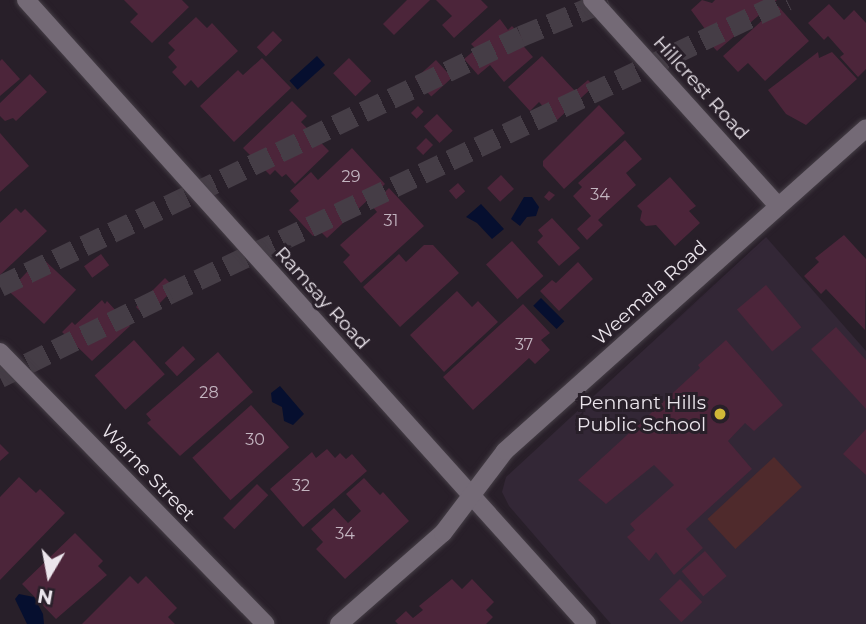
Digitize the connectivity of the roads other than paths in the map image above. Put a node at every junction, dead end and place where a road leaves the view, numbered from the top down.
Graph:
1 (26, 0) edge
2 (592, 0) edge
3 (866, 128) edge
4 (778, 206) junction
5 (0, 352) edge
6 (471, 498) junction
7 (265, 624) edge
8 (339, 624) edge
9 (587, 624) edge

1 - 6 street, Ramsay Road
2 - 4 street, Hillcrest Road
3 - 4 street, Weemala Road
4 - 6 street, Weemala Road
5 - 7 street, Warne Street
6 - 8 street, Weemala Road
6 - 9 street, Ramsay Road

